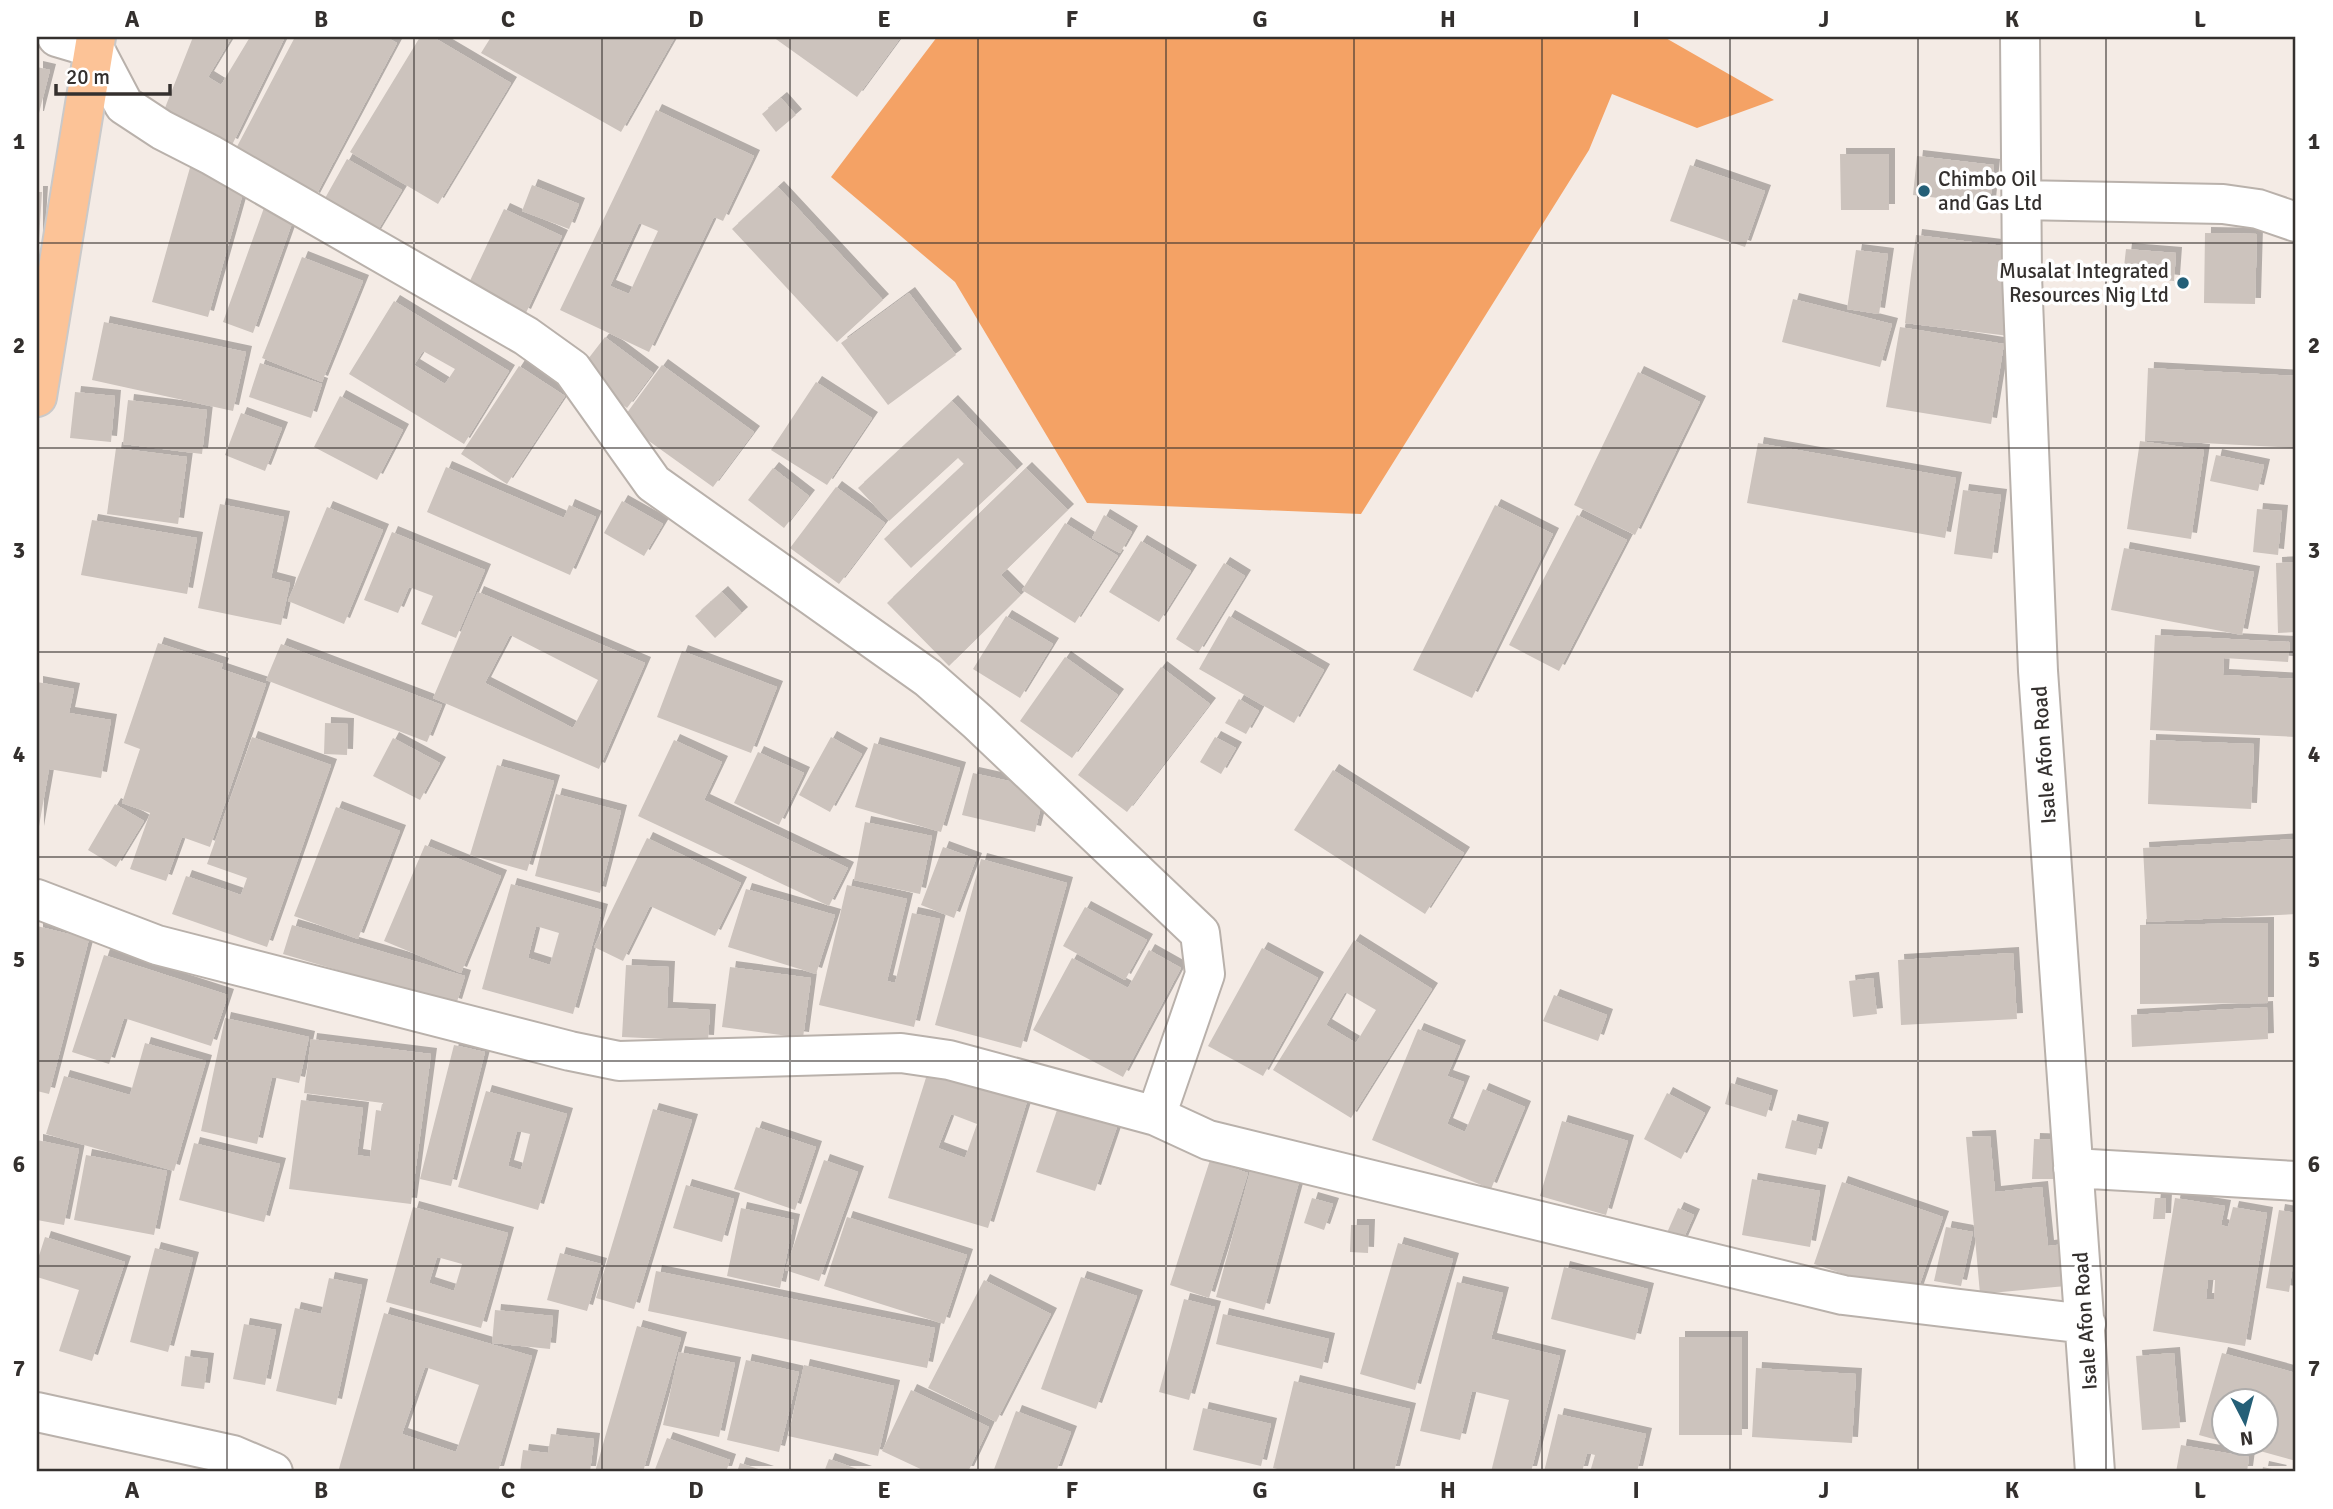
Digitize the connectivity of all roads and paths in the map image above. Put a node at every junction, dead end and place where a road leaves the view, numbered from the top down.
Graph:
1 (57, 37) edge
2 (2020, 37) edge
3 (95, 43) edge
4 (2021, 200) junction
5 (2296, 222) edge
6 (37, 397) edge
7 (37, 899) edge
8 (1156, 1116) junction
9 (2073, 1168) junction
10 (2296, 1181) edge
11 (2086, 1324) junction
12 (37, 1412) edge
13 (273, 1472) edge
14 (2095, 1472) edge

1 - 3 street
2 - 4 street, Isale Afon Road
3 - 6 main road
3 - 8 street
4 - 5 street
4 - 9 street, Isale Afon Road
7 - 8 street
8 - 11 street
9 - 10 street
9 - 11 street, Isale Afon Road
11 - 14 street, Isale Afon Road
12 - 13 street

